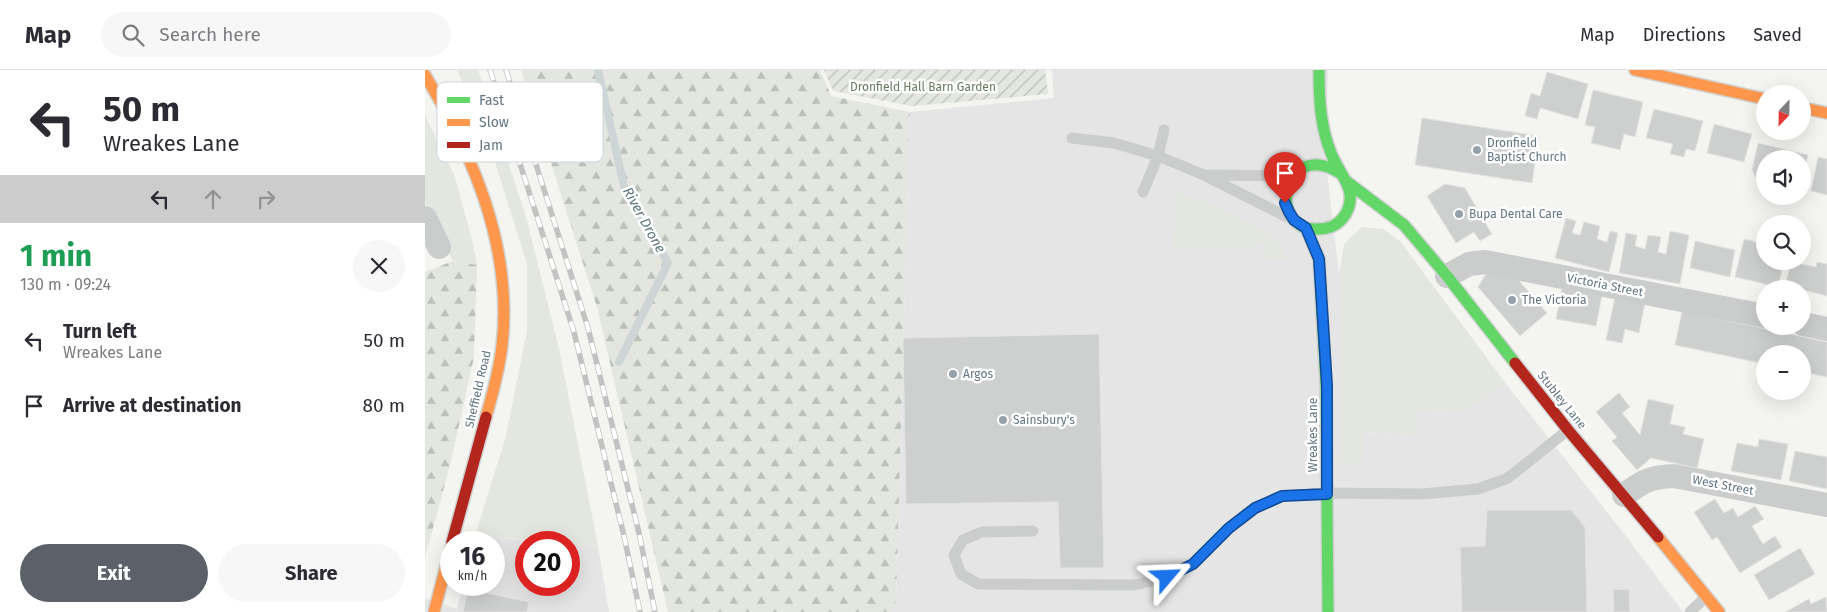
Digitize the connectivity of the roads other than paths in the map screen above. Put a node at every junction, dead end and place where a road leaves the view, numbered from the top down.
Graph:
1 (1319, 70) edge
2 (1635, 70) edge
3 (425, 75) edge
4 (437, 94) edge
5 (1756, 97) edge
6 (1811, 110) edge
7 (1319, 112) junction
8 (1827, 113) edge
9 (1164, 130) dead end
10 (1312, 137) dead end
11 (1072, 138) dead end
12 (1307, 153) dead end
13 (1158, 156) junction
14 (471, 162) edge
15 (1297, 172) junction
16 (1204, 175) junction
17 (1343, 177) junction
18 (1143, 192) dead end
19 (1382, 208) junction
20 (425, 218) edge
21 (1294, 220) junction
22 (1335, 224) junction
23 (1306, 228) junction
24 (439, 247) dead end
25 (1319, 259) junction
26 (1447, 276) junction
27 (1756, 314) edge
28 (1811, 326) edge
29 (1827, 329) edge
30 (1568, 430) junction
31 (1327, 494) junction
32 (1624, 495) junction
33 (1827, 505) edge
34 (456, 531) edge
35 (1033, 531) dead end
36 (440, 589) edge
37 (1707, 596) junction
38 (434, 612) edge
39 (1328, 612) edge
40 (1690, 612) edge
41 (1719, 612) edge

1 - 7 street, Wreakes Lane
2 - 5 street
3 - 4 street, Sheffield Road
6 - 8 street
7 - 10 street, Wreakes Lane
7 - 17 street, Wreakes Lane
9 - 13 lane
11 - 13 lane
12 - 15 street
13 - 16 lane
13 - 18 lane
14 - 34 street, Sheffield Road
15 - 16 lane
15 - 17 street
15 - 21 street
16 - 21 lane
17 - 19 street, Stubley Lane
17 - 22 street, Wreakes Lane
19 - 22 street
19 - 26 street, Stubley Lane
20 - 24 street
21 - 23 street
22 - 23 street
22 - 25 street, Wreakes Lane
23 - 25 street, Wreakes Lane
25 - 31 street, Wreakes Lane
26 - 27 street, Victoria Street
26 - 30 street, Stubley Lane
28 - 29 street
30 - 31 lane
30 - 32 street, Stubley Lane
31 - 35 lane
31 - 39 street, Wreakes Lane
32 - 33 street, West Street
32 - 37 street, Stubley Lane
36 - 38 street
37 - 40 lane
37 - 41 street, Stubley Lane

